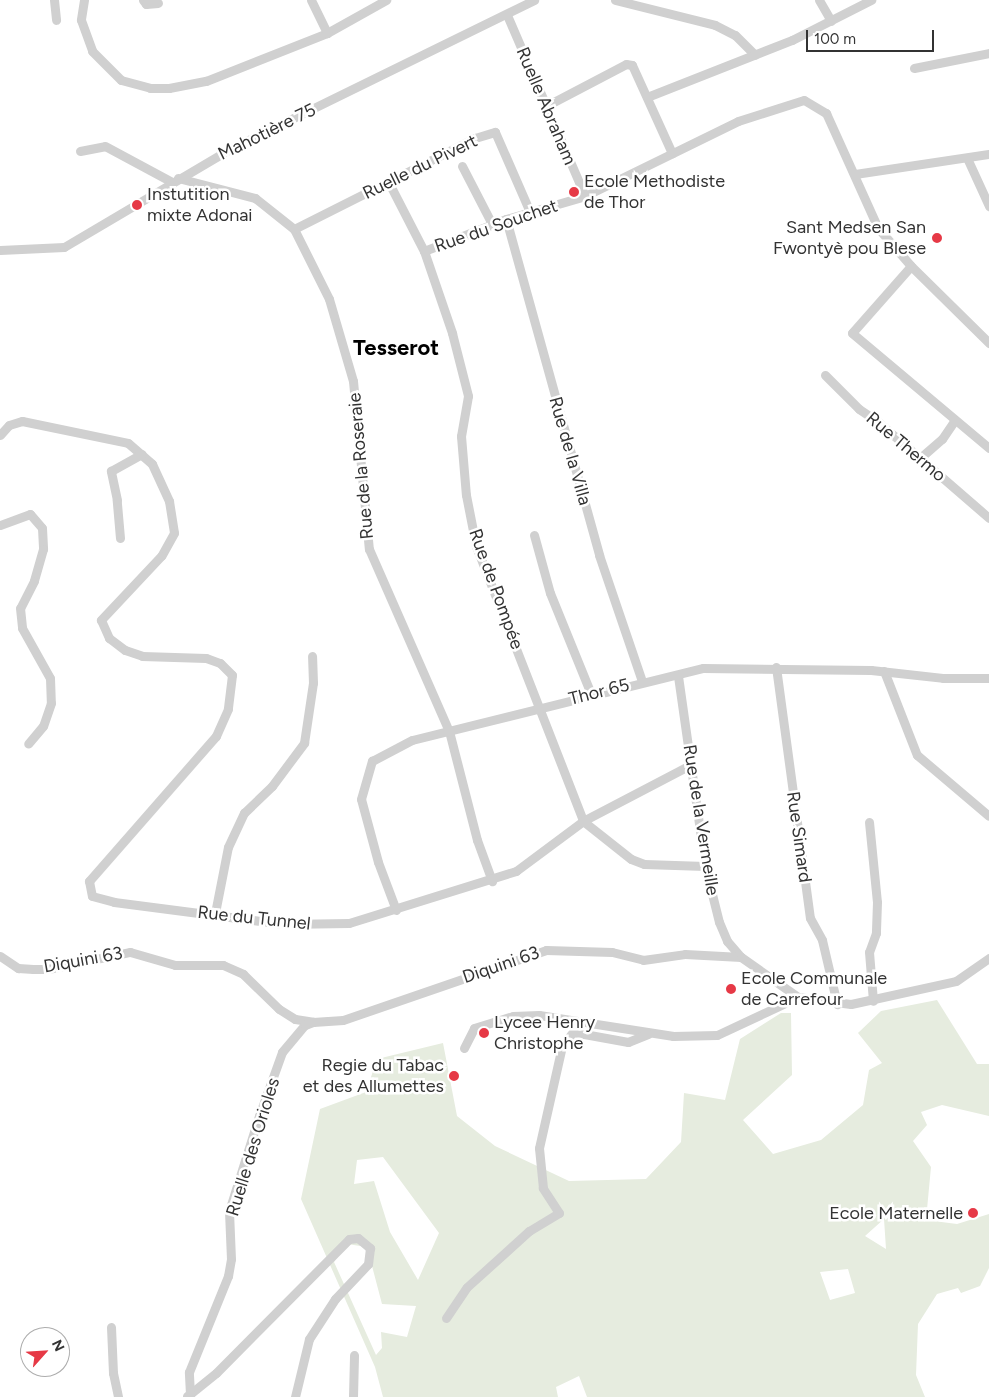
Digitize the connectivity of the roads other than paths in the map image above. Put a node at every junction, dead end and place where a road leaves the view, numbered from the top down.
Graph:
1 (54, 0) edge
2 (84, 0) edge
3 (143, 0) edge
4 (312, 0) edge
5 (386, 0) edge
6 (534, 0) edge
7 (615, 0) edge
8 (819, 0) edge
9 (871, 0) edge
10 (158, 3) dead end
11 (507, 15) junction
12 (56, 20) dead end
13 (831, 21) junction
14 (327, 33) junction
15 (989, 53) edge
16 (756, 55) junction
17 (914, 68) dead end
18 (647, 97) junction
19 (546, 106) junction
20 (80, 151) dead end
21 (672, 153) junction
22 (989, 154) edge
23 (967, 158) junction
24 (462, 166) dead end
25 (855, 174) junction
26 (175, 180) junction
27 (389, 183) junction
28 (585, 196) junction
29 (989, 206) edge
30 (530, 212) junction
31 (506, 219) junction
32 (492, 224) junction
33 (294, 229) junction
34 (0, 250) edge
35 (424, 251) junction
36 (911, 266) junction
37 (989, 342) edge
38 (825, 375) dead end
39 (955, 420) junction
40 (0, 435) edge
41 (989, 448) edge
42 (142, 454) junction
43 (920, 458) junction
44 (989, 518) edge
45 (0, 525) edge
46 (534, 535) dead end
47 (120, 538) dead end
48 (312, 656) dead end
49 (776, 667) junction
50 (884, 671) junction
51 (678, 676) junction
52 (989, 678) edge
53 (642, 681) junction
54 (591, 694) junction
55 (540, 706) junction
56 (449, 731) junction
57 (28, 744) dead end
58 (692, 764) junction
59 (989, 816) edge
60 (583, 821) junction
61 (869, 822) dead end
62 (705, 866) junction
63 (492, 881) junction
64 (396, 910) junction
65 (215, 913) junction
66 (0, 956) edge
67 (741, 957) junction
68 (989, 958) edge
69 (798, 996) junction
70 (873, 1001) junction
71 (837, 1004) junction
72 (313, 1022) junction
73 (648, 1034) junction
74 (464, 1048) dead end
75 (446, 1318) dead end
76 (112, 1327) dead end
77 (354, 1355) dead end
78 (188, 1395) edge
79 (118, 1397) edge
80 (295, 1397) edge
81 (353, 1397) edge

1 - 12 street
2 - 14 street
3 - 10 street
4 - 14 street
5 - 14 street
6 - 11 street, Mahotière 75
7 - 16 street
8 - 13 street
9 - 13 street
11 - 19 street, Ruelle Abraham
11 - 26 street, Mahotière 75
13 - 16 street
15 - 17 street
16 - 18 street
18 - 19 street
18 - 21 street
19 - 28 street, Ruelle Abraham
20 - 26 street, Rue de la Roseraie
21 - 25 street, Rue du Souchet
21 - 28 street, Rue du Souchet
22 - 23 street
23 - 25 street
23 - 29 street
24 - 32 street
25 - 36 street, Rue du Souchet
26 - 33 street, Rue de la Roseraie
26 - 34 street, Mahotière 75
27 - 30 street, Ruelle du Pivert
27 - 33 street, Ruelle du Pivert
27 - 35 street, Rue de Pompée
28 - 30 street, Rue du Souchet
30 - 31 street, Rue du Souchet
31 - 32 street, Rue du Souchet
31 - 53 street, Rue de la Villa
32 - 35 street, Rue du Souchet
33 - 56 street, Rue de la Roseraie
35 - 55 street, Rue de Pompée
36 - 37 street, Rue du Souchet
36 - 39 street
38 - 43 street, Rue Thermo
39 - 41 street
39 - 43 street
40 - 42 street
42 - 47 street
42 - 65 street, Rue du Tunnel
43 - 44 street, Rue Thermo
45 - 57 street
46 - 54 street
48 - 65 street
49 - 50 street, Thor 65
49 - 51 street, Thor 65
49 - 71 street, Rue Simard
50 - 52 street, Thor 65
50 - 59 street
51 - 53 street, Thor 65
51 - 58 street, Rue de la Vermeille
53 - 54 street, Thor 65
54 - 55 street, Thor 65
55 - 56 street, Thor 65
55 - 60 street, Rue de Pompée
56 - 63 street, Rue de la Roseraie
56 - 64 street, Thor 65
58 - 60 street, Rue du Tunnel
58 - 62 street, Rue de la Vermeille
60 - 62 street
60 - 63 street, Rue du Tunnel
61 - 70 street
62 - 67 street, Rue de la Vermeille
63 - 64 street, Rue du Tunnel
64 - 65 street, Rue du Tunnel
66 - 72 street, Diquini 63
67 - 69 street
67 - 72 street, Diquini 63
68 - 70 street
69 - 71 street
69 - 73 street
70 - 71 street
72 - 78 street, Ruelle des Orioles
73 - 74 street
73 - 75 street
76 - 79 street
77 - 81 street
78 - 80 street

